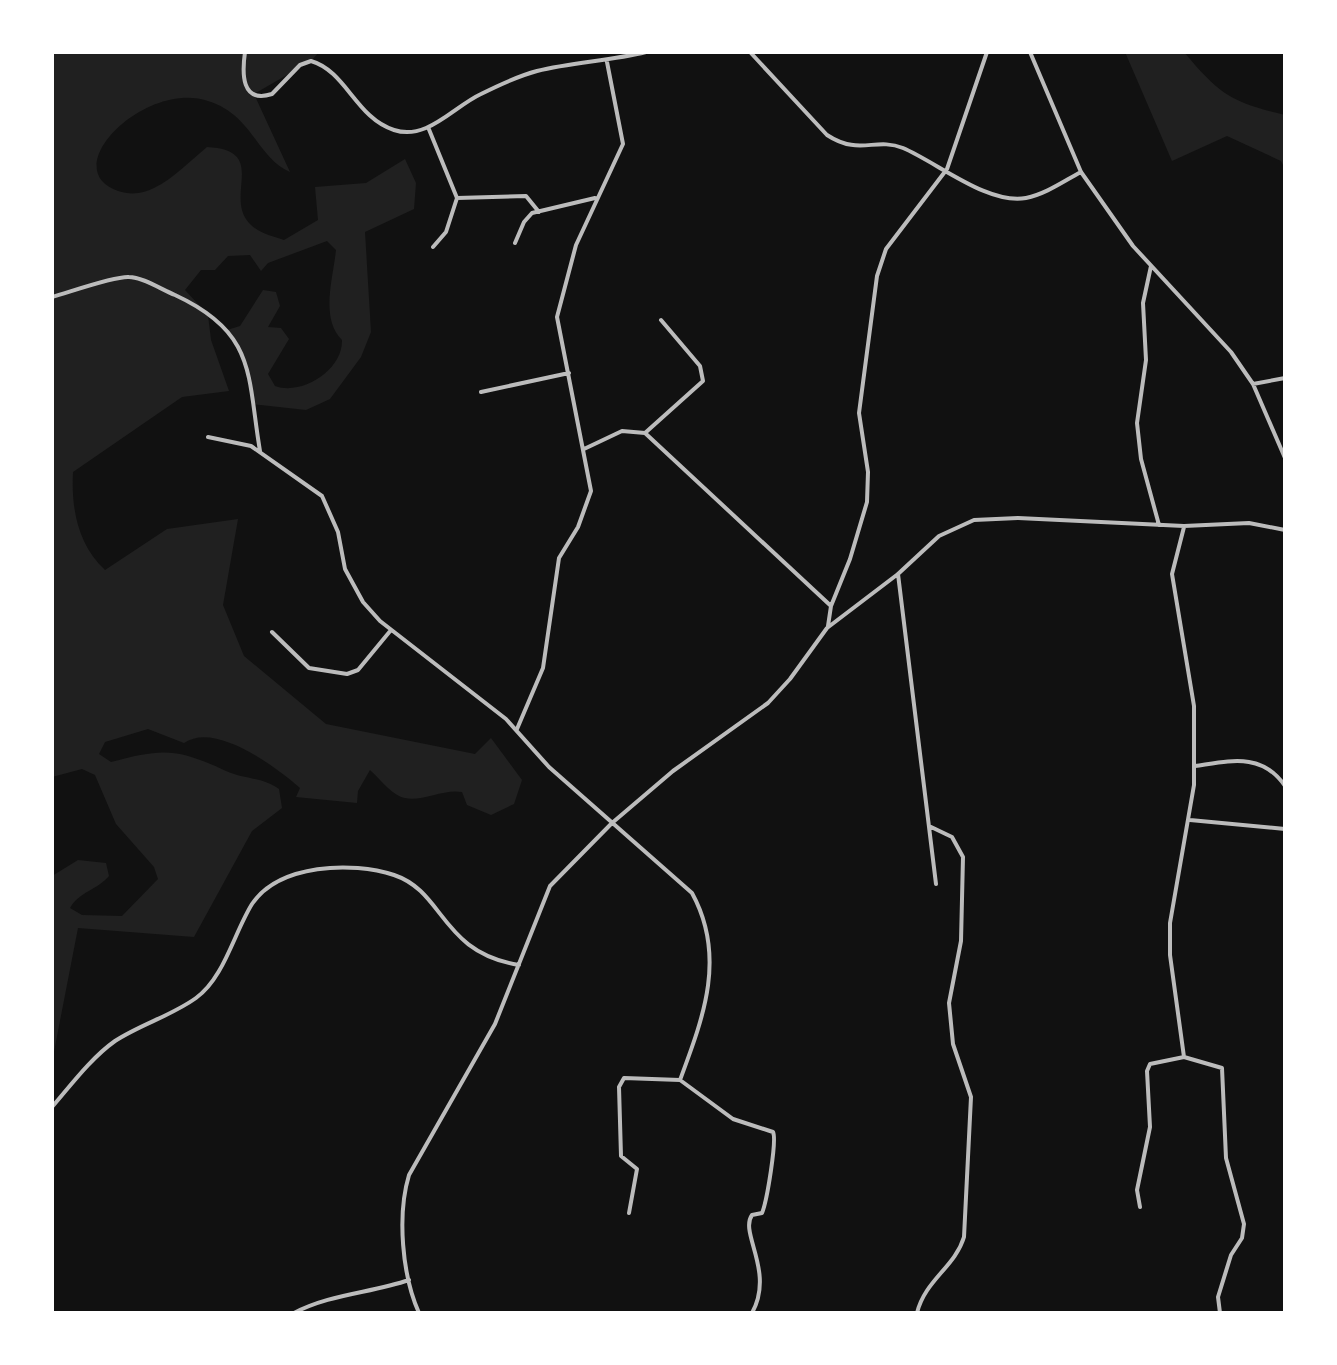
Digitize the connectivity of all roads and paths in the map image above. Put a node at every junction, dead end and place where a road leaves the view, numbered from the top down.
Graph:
1 (245, 52) edge
2 (646, 52) edge
3 (750, 52) edge
4 (987, 52) edge
5 (1030, 52) edge
6 (607, 62) junction
7 (428, 127) junction
8 (947, 169) junction
9 (1081, 172) junction
10 (457, 198) junction
11 (595, 198) junction
12 (539, 212) junction
13 (515, 243) dead end
14 (433, 247) dead end
15 (1151, 266) junction
16 (52, 297) edge
17 (661, 320) dead end
18 (569, 373) junction
19 (1285, 378) edge
20 (1253, 384) junction
21 (481, 392) dead end
22 (645, 433) junction
23 (208, 437) dead end
24 (583, 450) junction
25 (260, 451) junction
26 (1285, 458) edge
27 (1159, 525) junction
28 (1184, 526) junction
29 (1285, 530) edge
30 (898, 574) junction
31 (831, 606) junction
32 (827, 628) junction
33 (391, 630) junction
34 (272, 632) dead end
35 (517, 729) junction
36 (1195, 766) junction
37 (1285, 786) edge
38 (1190, 820) junction
39 (612, 823) junction
40 (929, 826) junction
41 (1284, 828) edge
42 (936, 884) dead end
43 (519, 965) junction
44 (1184, 1057) junction
45 (680, 1080) junction
46 (52, 1107) edge
47 (1140, 1207) dead end
48 (629, 1213) dead end
49 (409, 1280) junction
50 (294, 1313) edge
51 (419, 1313) edge
52 (752, 1313) edge
53 (917, 1313) edge
54 (1220, 1313) edge

1 - 7 street
2 - 6 street
3 - 8 street
4 - 8 street
5 - 9 street
6 - 7 street
6 - 11 street
7 - 10 street
8 - 9 street
8 - 31 street
9 - 15 street
10 - 12 street
10 - 14 street
11 - 12 street
11 - 18 street
12 - 13 street
15 - 20 street
15 - 27 street
16 - 25 street
17 - 22 street
18 - 21 street
18 - 24 street
19 - 20 street
20 - 26 street
22 - 24 street
22 - 31 street
23 - 25 street
24 - 35 street
25 - 33 street
27 - 28 street
27 - 30 street
28 - 29 street
28 - 36 street
30 - 32 street
30 - 40 street
31 - 32 street
32 - 39 street
33 - 34 street
33 - 35 street
35 - 39 street
36 - 37 street
36 - 38 street
38 - 41 street
38 - 44 street
39 - 43 street
39 - 45 street
40 - 42 street
40 - 53 street
43 - 46 street
43 - 49 street
44 - 47 street
44 - 54 street
45 - 48 street
45 - 52 street
49 - 50 street
49 - 51 street

